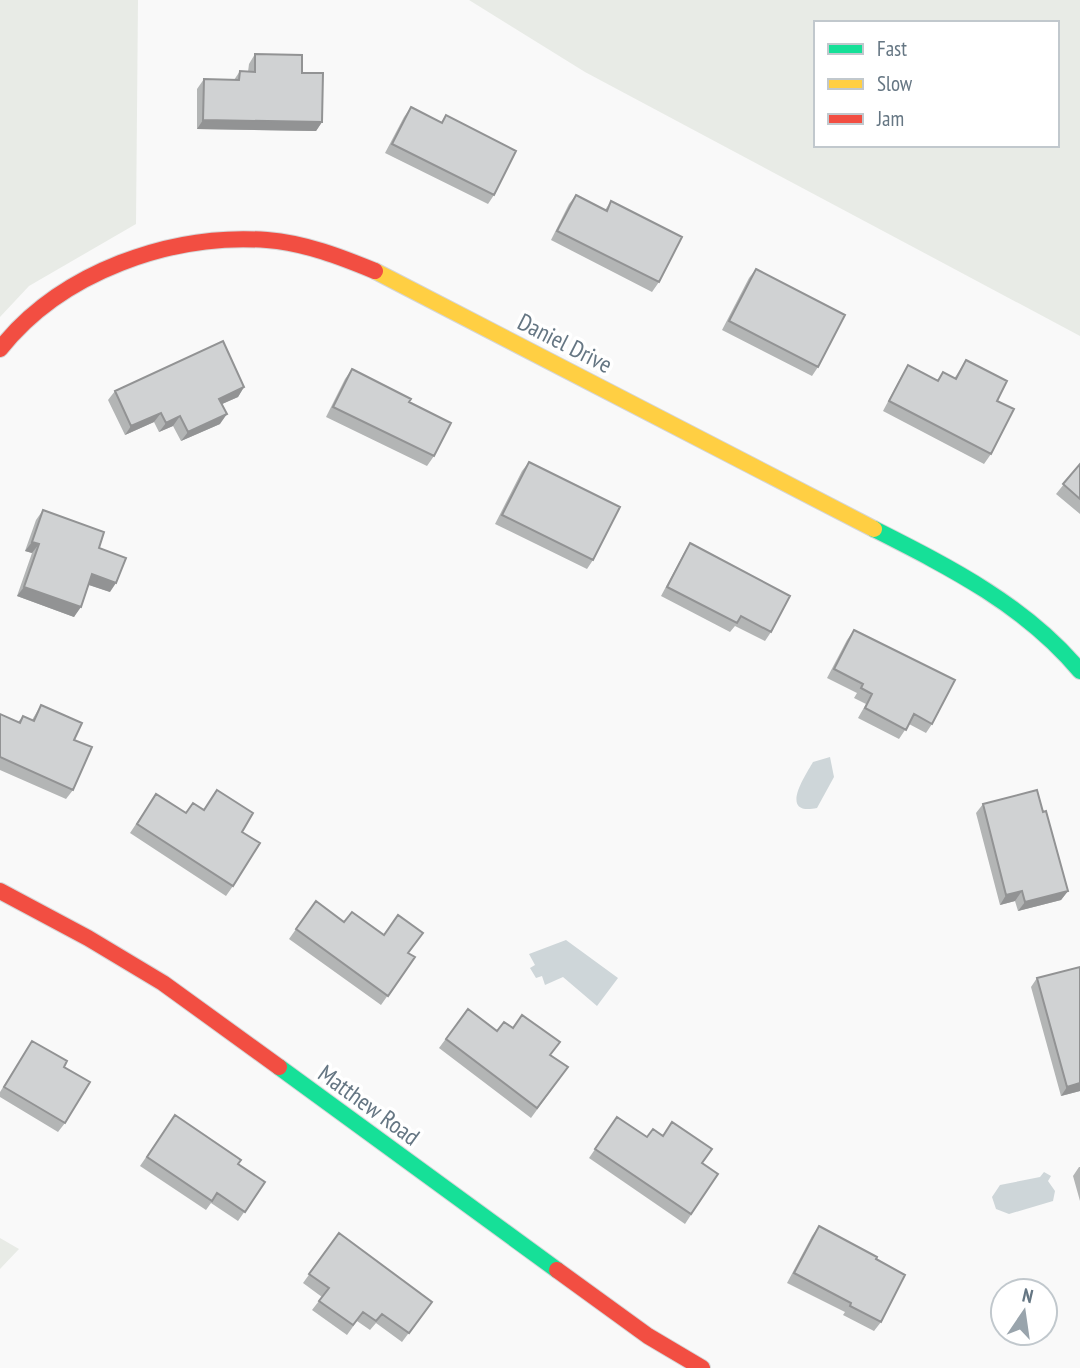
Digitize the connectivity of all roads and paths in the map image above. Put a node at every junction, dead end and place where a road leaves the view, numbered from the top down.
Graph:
1 (0, 349) edge
2 (1080, 671) edge
3 (0, 891) edge
4 (702, 1368) edge

1 - 2 street, Daniel Drive
3 - 4 street, Matthew Road

